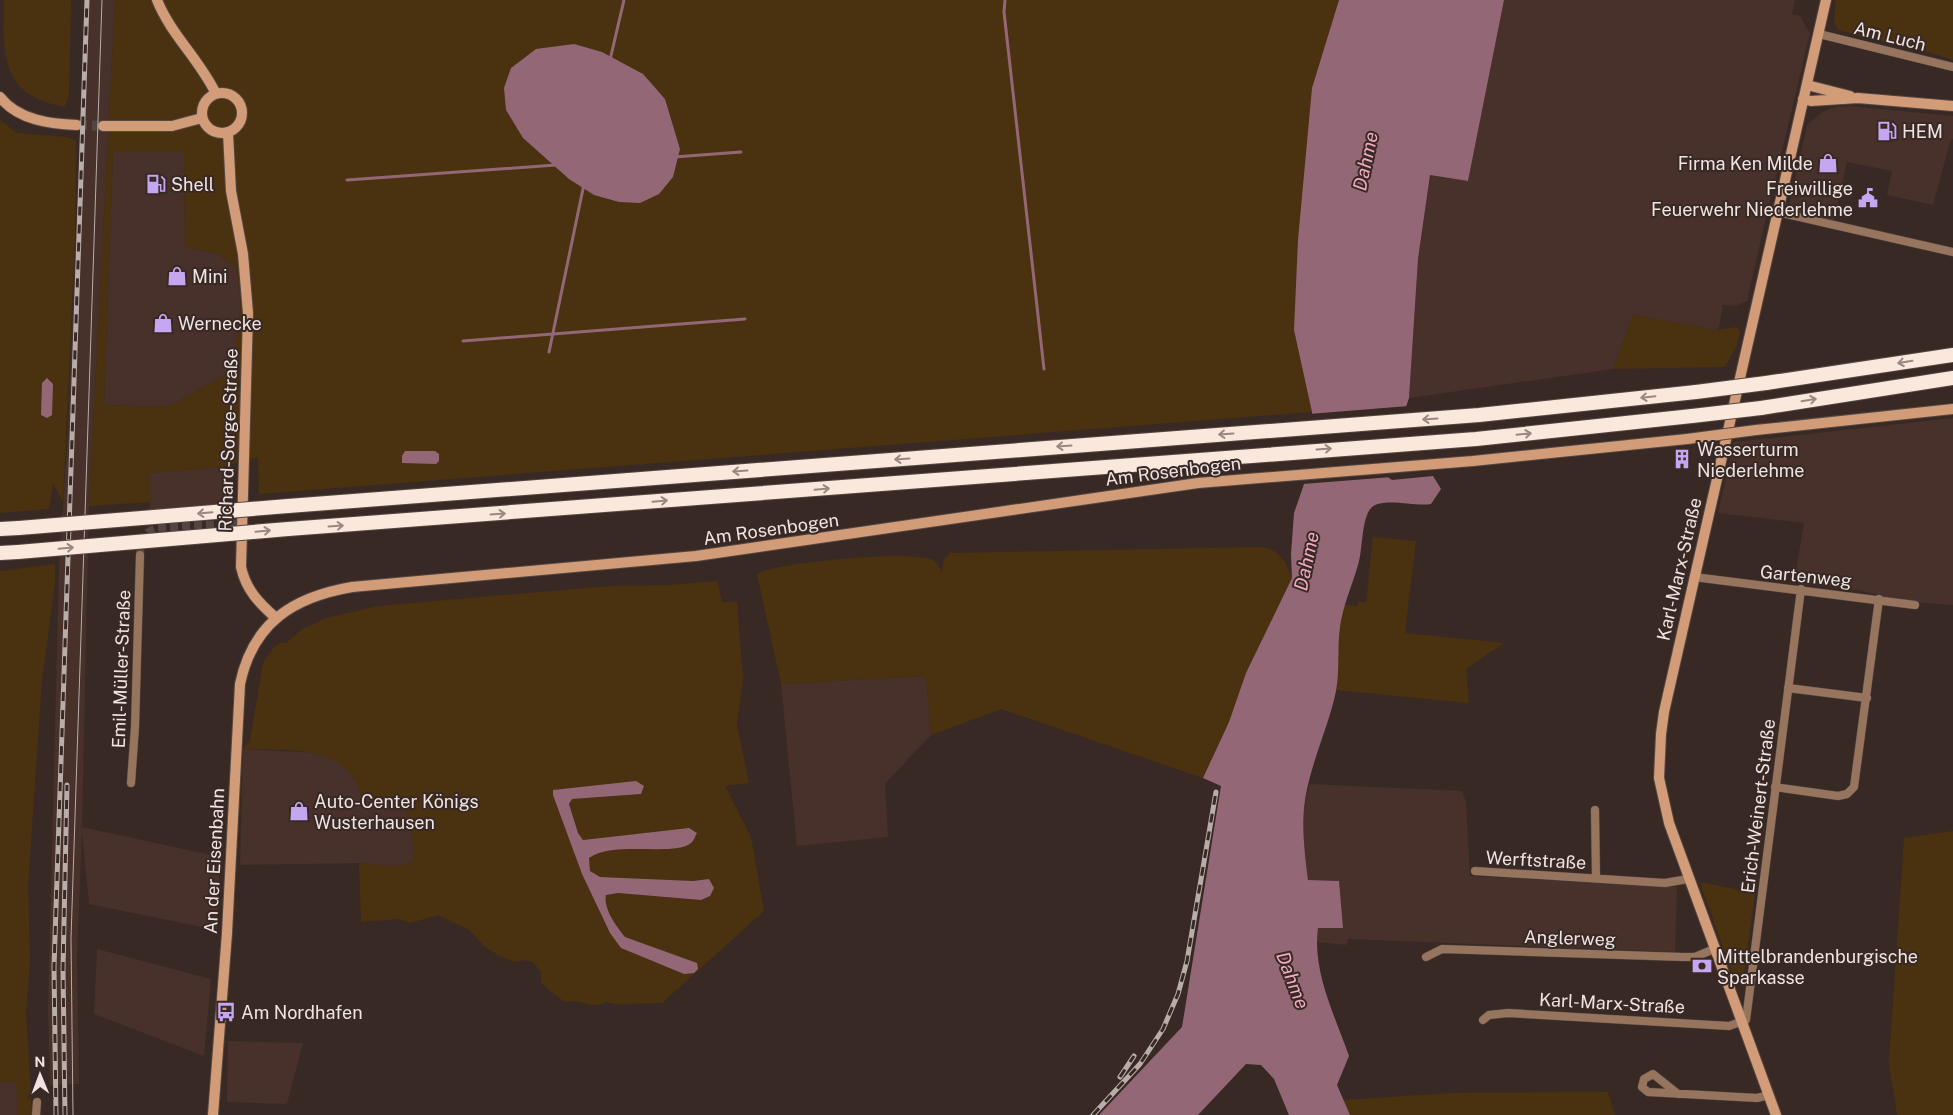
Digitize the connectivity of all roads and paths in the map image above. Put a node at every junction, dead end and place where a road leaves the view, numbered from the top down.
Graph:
1 (157, 0) edge
2 (1826, 0) edge
3 (1819, 34) junction
4 (1953, 67) edge
5 (1807, 85) junction
6 (216, 94) junction
7 (0, 97) edge
8 (1858, 98) junction
9 (1803, 99) junction
10 (1953, 106) edge
11 (202, 118) junction
12 (77, 125) tunnel mouth
13 (104, 126) tunnel mouth
14 (228, 132) junction
15 (1777, 212) junction
16 (1953, 252) edge
17 (1953, 355) edge
18 (1953, 378) edge
19 (1953, 409) edge
20 (0, 529) edge
21 (0, 553) edge
22 (140, 555) tunnel mouth
23 (1694, 577) junction
24 (1801, 589) junction
25 (1879, 598) junction
26 (1915, 605) dead end
27 (276, 618) junction
28 (1788, 688) junction
29 (1867, 698) junction
30 (131, 783) dead end
31 (1775, 786) junction
32 (1595, 810) dead end
33 (1475, 871) dead end
34 (1596, 878) junction
35 (1688, 878) junction
36 (1714, 949) junction
37 (1426, 958) dead end
38 (1483, 1020) dead end
39 (1741, 1023) junction
40 (1678, 1094) dead end
41 (1769, 1095) junction
42 (37, 1102) dead end
43 (36, 1115) edge
44 (213, 1115) edge
45 (1776, 1115) edge

1 - 6 main road
2 - 3 main road, Karl-Marx-Straße
3 - 4 street, Am Luch
3 - 5 main road, Karl-Marx-Straße
5 - 8 main road
5 - 9 main road, Karl-Marx-Straße
6 - 11 main road
6 - 14 main road
7 - 12 main road
8 - 9 main road
8 - 10 main road
9 - 15 main road, Karl-Marx-Straße
11 - 13 main road
11 - 14 main road
14 - 27 main road, Richard-Sorge-Straße
15 - 16 street
15 - 23 main road, Karl-Marx-Straße
17 -> 20 highway, bridge
21 -> 18 highway, bridge
19 - 27 main road, Am Rosenbogen, bridge
22 - 30 street, Emil-Müller-Straße
23 - 24 street, Gartenweg
23 - 35 main road, Karl-Marx-Straße
24 - 25 street, Gartenweg
24 - 28 street, Erich-Weinert-Straße
25 - 26 street, Gartenweg
25 - 29 street
27 - 44 main road, An der Eisenbahn
28 - 29 street
28 - 31 street, Erich-Weinert-Straße
29 - 31 street
31 - 39 street, Erich-Weinert-Straße
32 - 34 street, Werftstraße
33 - 34 street, Werftstraße
34 - 35 street, Werftstraße
35 - 36 main road, Karl-Marx-Straße
36 - 37 street, Anglerweg
36 - 39 main road, Karl-Marx-Straße
38 - 39 street, Karl-Marx-Straße
39 - 41 main road, Karl-Marx-Straße
40 - 41 street
41 - 45 main road, Karl-Marx-Straße
42 - 43 street

